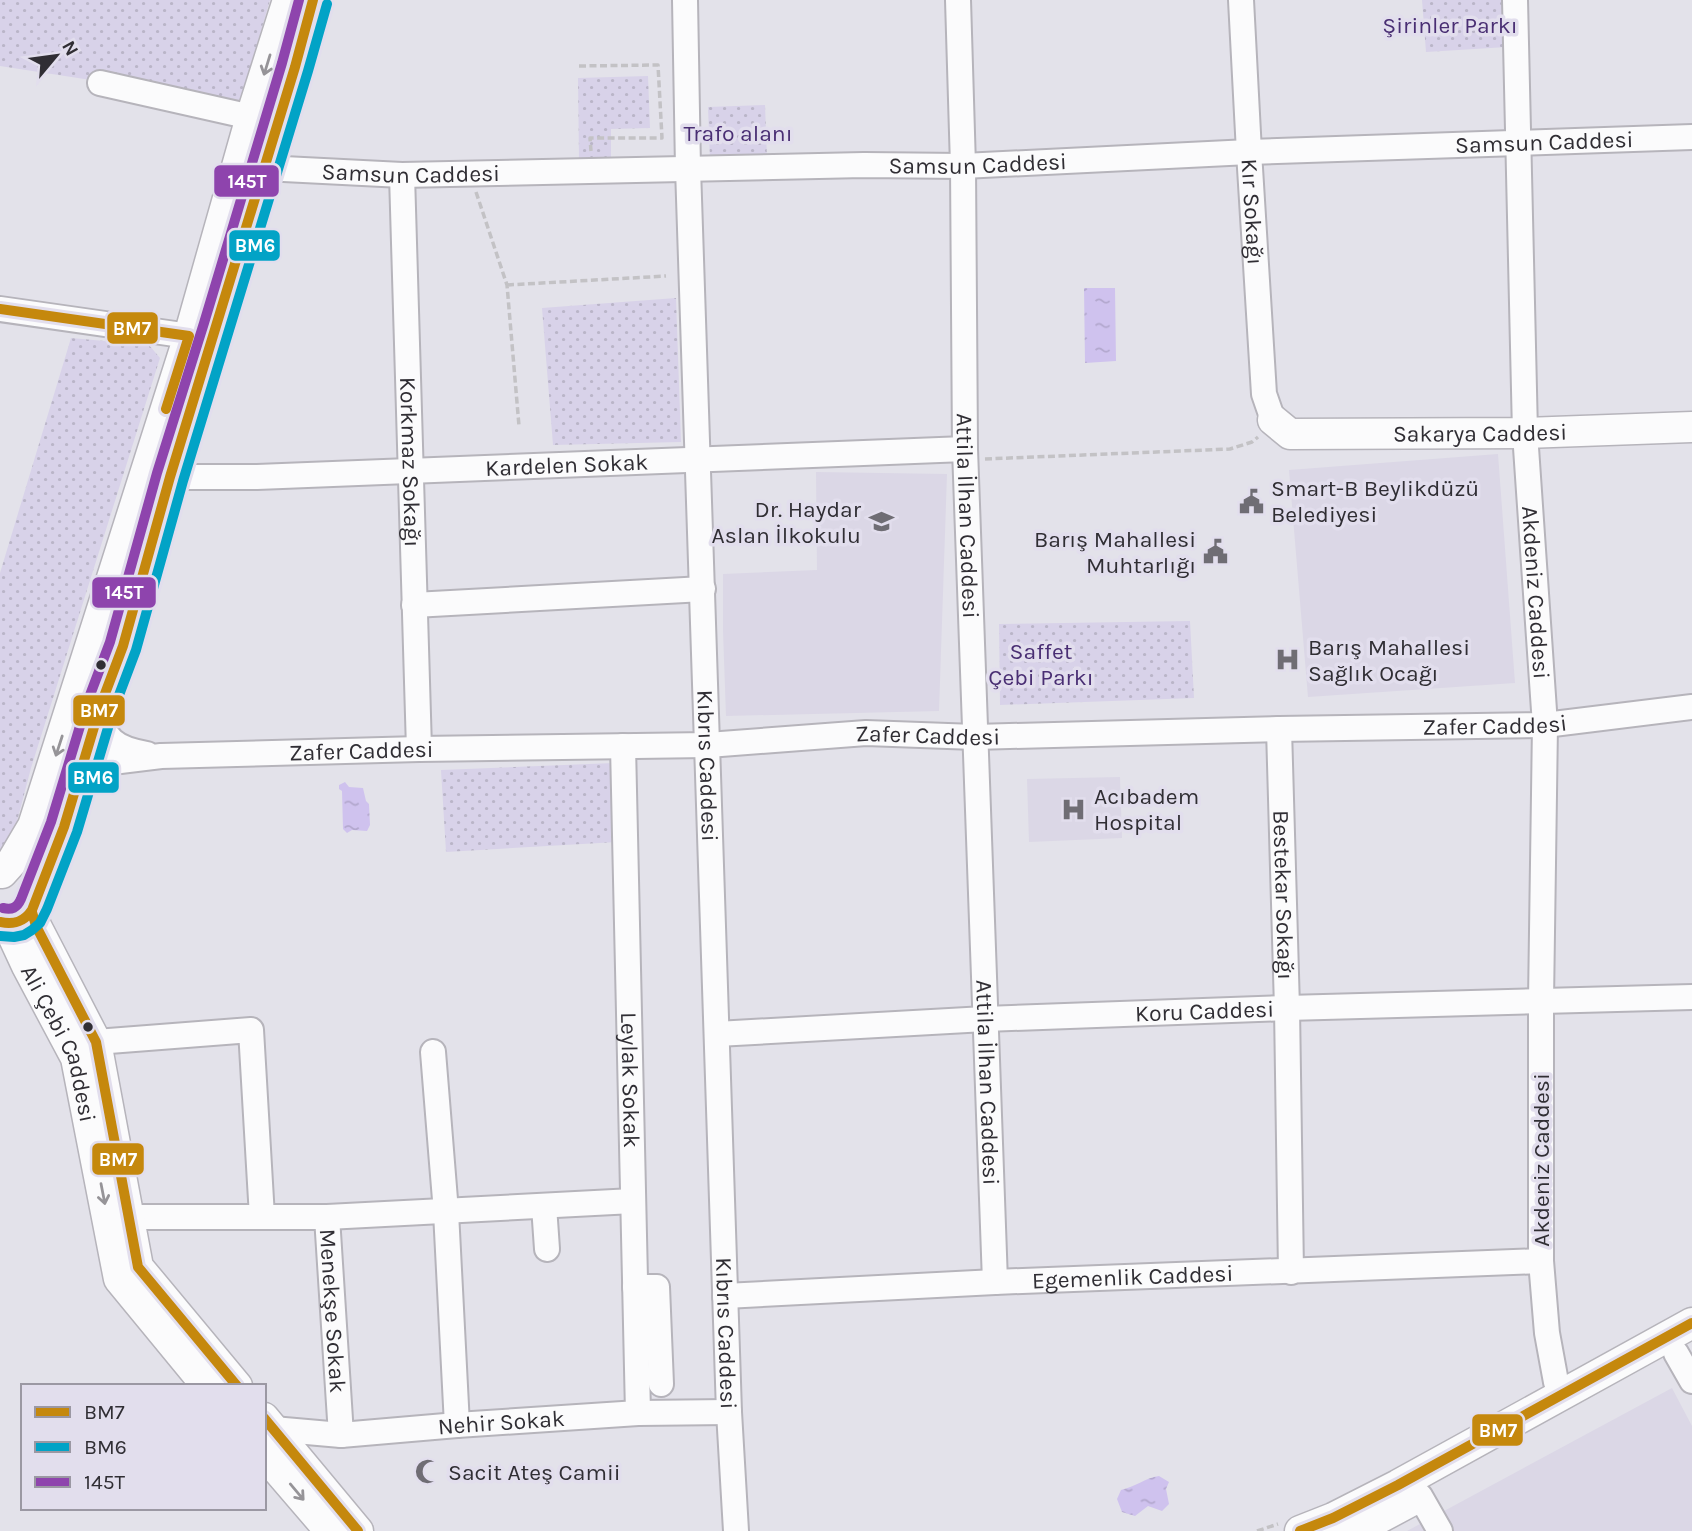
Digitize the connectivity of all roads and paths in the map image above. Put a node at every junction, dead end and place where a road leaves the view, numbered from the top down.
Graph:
1 (288, 0) edge
2 (313, 0) edge
3 (685, 0) edge
4 (958, 0) edge
5 (1241, 0) edge
6 (1515, 0) edge
7 (579, 66) dead end
8 (100, 83) dead end
9 (251, 117) junction
10 (1692, 136) edge
11 (1518, 143) junction
12 (1249, 152) junction
13 (963, 166) junction
14 (264, 168) junction
15 (688, 168) junction
16 (591, 170) junction
17 (470, 173) junction
18 (402, 175) junction
19 (667, 276) dead end
20 (508, 285) junction
21 (0, 309) edge
22 (189, 336) junction
23 (1275, 422) junction
24 (519, 426) dead end
25 (1692, 427) edge
26 (1525, 433) junction
27 (965, 454) junction
28 (699, 460) junction
29 (410, 471) junction
30 (170, 477) junction
31 (703, 589) junction
32 (414, 605) junction
33 (100, 707) junction
34 (1692, 707) edge
35 (1545, 725) junction
36 (1279, 729) junction
37 (975, 737) junction
38 (708, 745) junction
39 (623, 746) junction
40 (419, 749) junction
41 (161, 756) junction
42 (78, 776) junction
43 (1, 873) edge
44 (19, 914) edge
45 (1692, 997) edge
46 (1541, 1001) junction
47 (1287, 1009) junction
48 (985, 1019) junction
49 (717, 1034) junction
50 (96, 1042) junction
51 (433, 1052) dead end
52 (633, 1201) junction
53 (544, 1206) junction
54 (446, 1212) junction
55 (129, 1217) junction
56 (262, 1217) junction
57 (327, 1217) junction
58 (547, 1249) dead end
59 (1541, 1261) junction
60 (1291, 1272) junction
61 (995, 1282) junction
62 (635, 1287) junction
63 (725, 1296) junction
64 (1692, 1323) edge
65 (1684, 1348) edge
66 (1692, 1381) edge
67 (205, 1384) edge
68 (235, 1384) edge
69 (662, 1384) dead end
70 (1561, 1395) junction
71 (729, 1412) junction
72 (638, 1413) junction
73 (457, 1425) junction
74 (267, 1434) edge
75 (341, 1435) junction
76 (1420, 1496) junction
77 (330, 1531) edge
78 (358, 1531) edge
79 (736, 1531) edge
80 (1300, 1531) edge
81 (1355, 1531) edge
82 (1440, 1531) edge

1 -> 9 main road, Ali Çebi Caddesi
2 - 14 main road
3 - 15 street, Kıbrıs Caddesi
4 - 13 street, Attila İlhan Caddesi
5 - 12 street, Kır Sokağı
6 - 11 street, Akdeniz Caddesi
7 - 16 path
8 - 9 street
9 - 22 main road, Ali Çebi Caddesi
10 - 11 street, Samsun Caddesi
11 - 12 street, Samsun Caddesi
11 - 26 street, Akdeniz Caddesi
12 - 13 street, Samsun Caddesi
12 - 23 street, Kır Sokağı
13 - 15 street, Samsun Caddesi
13 - 27 street, Attila İlhan Caddesi
14 - 18 street, Samsun Caddesi
14 - 30 main road
15 - 16 street, Samsun Caddesi
15 - 28 street, Kıbrıs Caddesi
16 - 17 street, Samsun Caddesi
17 - 18 street, Samsun Caddesi
17 - 20 path
18 - 29 street, Korkmaz Sokağı
19 - 20 path
20 - 24 path
21 - 22 street
22 -> 43 main road, Ali Çebi Caddesi
23 - 26 main road, Sakarya Caddesi
23 - 27 path
25 - 26 main road, Sakarya Caddesi
26 - 35 street, Akdeniz Caddesi
27 - 28 street, Kardelen Sokak
27 - 37 street, Attila İlhan Caddesi
28 - 29 street, Kardelen Sokak
28 - 31 street, Kıbrıs Caddesi
29 - 30 street, Kardelen Sokak
29 - 32 street, Korkmaz Sokağı
30 - 33 main road
31 - 32 street
31 - 38 street, Kıbrıs Caddesi
32 - 40 street, Korkmaz Sokağı
33 - 41 street
33 - 42 main road
34 - 35 street, Zafer Caddesi
35 - 36 street, Zafer Caddesi
35 - 46 street, Akdeniz Caddesi
36 - 37 street, Zafer Caddesi
36 - 47 street, Bestekar Sokağı
37 - 38 street, Zafer Caddesi
37 - 48 street, Attila İlhan Caddesi
38 - 39 street, Zafer Caddesi
38 - 49 street, Kıbrıs Caddesi
39 - 40 street, Zafer Caddesi
39 - 52 street, Leylak Sokak
40 - 41 street, Zafer Caddesi
41 - 42 street
42 - 44 main road
43 - 44 main road, Ali Çebi Caddesi
44 - 50 main road, Ali Çebi Caddesi
44 -> 67 main road, Ali Çebi Caddesi
45 - 46 street, Koru Caddesi
46 - 47 street, Koru Caddesi
46 - 59 street, Akdeniz Caddesi
47 - 48 street, Koru Caddesi
47 - 60 street, Bestekar Sokağı
48 - 49 street, Koru Caddesi
48 - 61 street, Attila İlhan Caddesi
49 - 63 street, Kıbrıs Caddesi
50 - 55 main road, Ali Çebi Caddesi
50 - 56 street
51 - 54 street
52 - 53 street
52 - 62 street, Leylak Sokak
53 - 54 street
53 - 58 street
54 - 57 street
54 - 73 street
55 - 56 street, Menekşe Sokak
55 - 68 main road, Ali Çebi Caddesi
56 - 57 street, Menekşe Sokak
57 - 75 street, Menekşe Sokak
59 - 60 street, Egemenlik Caddesi
59 - 70 street, Akdeniz Caddesi
60 - 61 street, Egemenlik Caddesi
61 - 63 street, Egemenlik Caddesi
62 - 69 street
62 - 72 street, Leylak Sokak
63 - 71 street, Kıbrıs Caddesi
64 - 70 main road
65 - 66 street
65 - 76 main road
70 - 80 main road
71 - 72 street, Nehir Sokak
71 - 79 street, Kıbrıs Caddesi
72 - 73 street, Nehir Sokak
73 - 75 street, Nehir Sokak
74 - 75 street, Nehir Sokak
74 -> 77 main road
74 - 78 main road
76 - 81 main road
76 - 82 street

